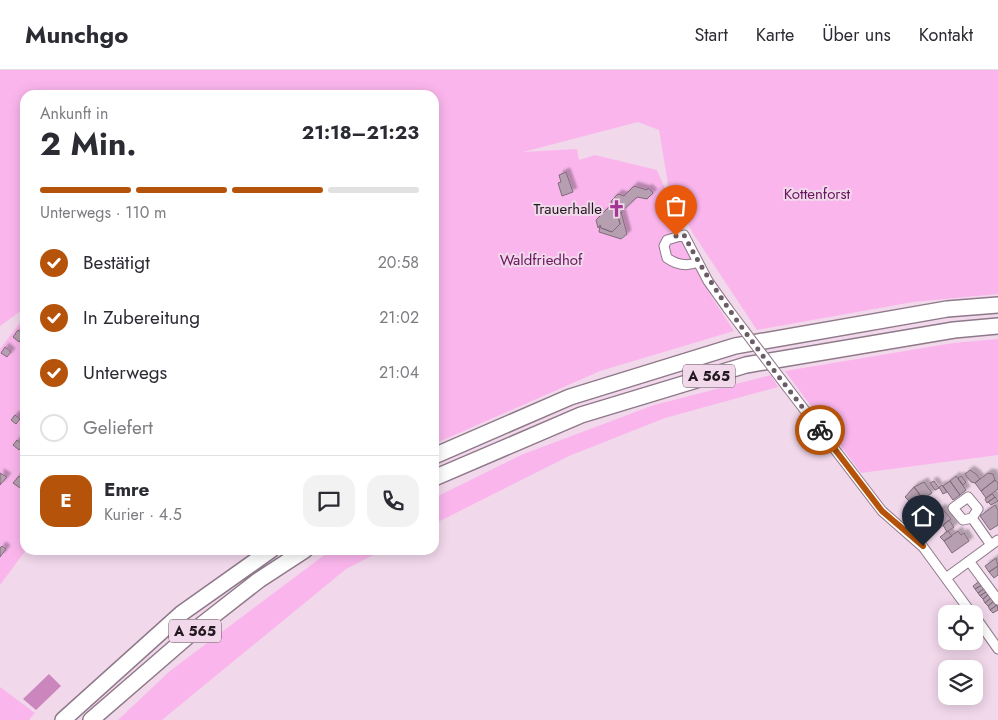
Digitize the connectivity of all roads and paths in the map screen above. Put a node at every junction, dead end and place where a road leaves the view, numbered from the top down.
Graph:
1 (698, 262) dead end
2 (998, 305) edge
3 (998, 326) edge
4 (439, 454) edge
5 (439, 476) edge
6 (972, 518) dead end
7 (995, 542) edge
8 (265, 555) edge
9 (297, 555) edge
10 (969, 561) junction
11 (946, 578) junction
12 (998, 600) edge
13 (966, 605) edge
14 (983, 629) edge
15 (998, 649) edge
16 (64, 720) edge
17 (92, 720) edge

1 - 11 street, bridge
2 - 4 highway, A 565
3 - 5 highway, A 565
6 - 7 street
7 - 10 street
8 - 16 highway, A 565
9 - 17 highway, A 565
10 - 11 street
10 - 12 street
11 - 13 street
14 - 15 street

